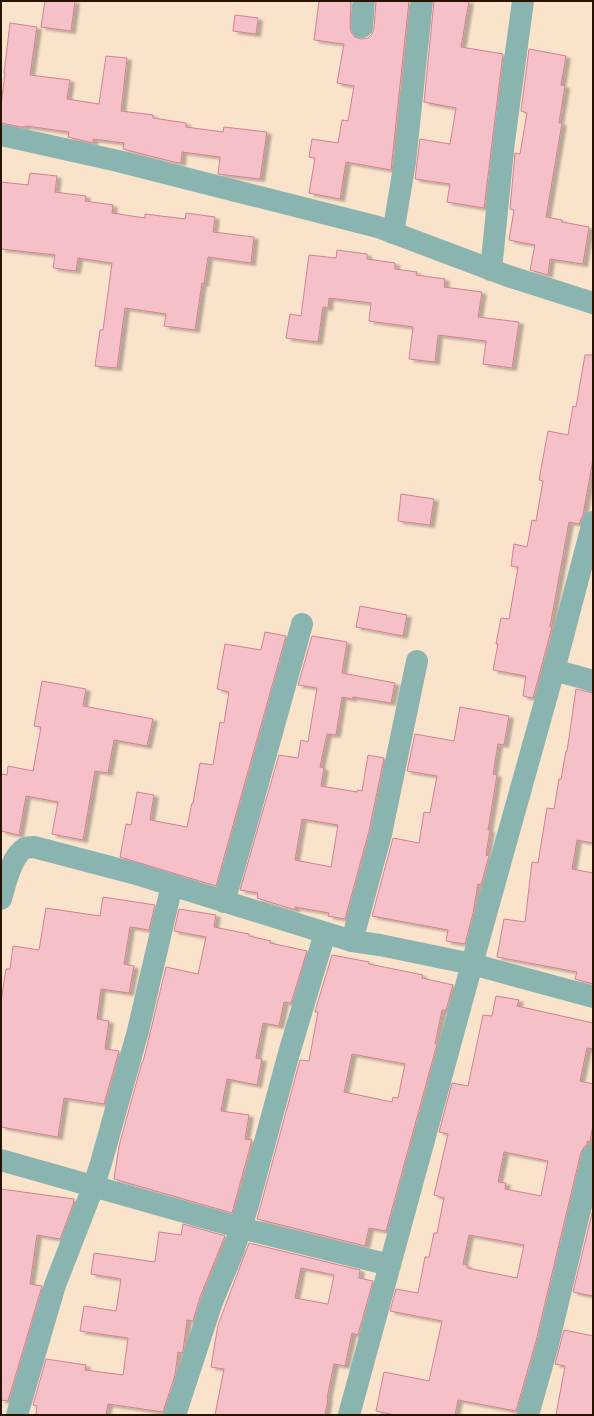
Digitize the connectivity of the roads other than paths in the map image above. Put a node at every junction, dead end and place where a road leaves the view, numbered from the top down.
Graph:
1 (364, 1) edge
2 (422, 1) edge
3 (523, 1) edge
4 (362, 26) dead end
5 (1, 135) edge
6 (393, 233) junction
7 (491, 270) junction
8 (593, 302) edge
9 (593, 522) edge
10 (302, 624) dead end
11 (417, 661) dead end
12 (554, 670) junction
13 (593, 681) edge
14 (172, 885) junction
15 (1, 899) edge
16 (224, 902) junction
17 (326, 933) junction
18 (352, 941) junction
19 (472, 964) junction
20 (593, 997) edge
21 (593, 1155) edge
22 (1, 1160) edge
23 (94, 1186) junction
24 (241, 1228) junction
25 (390, 1265) junction
26 (17, 1415) edge
27 (175, 1415) edge
28 (349, 1415) edge
29 (528, 1415) edge

1 - 4 street
2 - 6 street
3 - 7 street
5 - 6 street
6 - 7 street
7 - 8 street
9 - 12 street
10 - 16 street
11 - 18 street
12 - 13 street
12 - 19 street
14 - 15 street
14 - 16 street
14 - 23 street
16 - 17 street
17 - 18 street
17 - 24 street
18 - 19 street
19 - 20 street
19 - 25 street
21 - 29 street
22 - 23 street
23 - 24 street
23 - 26 street
24 - 25 street
24 - 27 street
25 - 28 street

